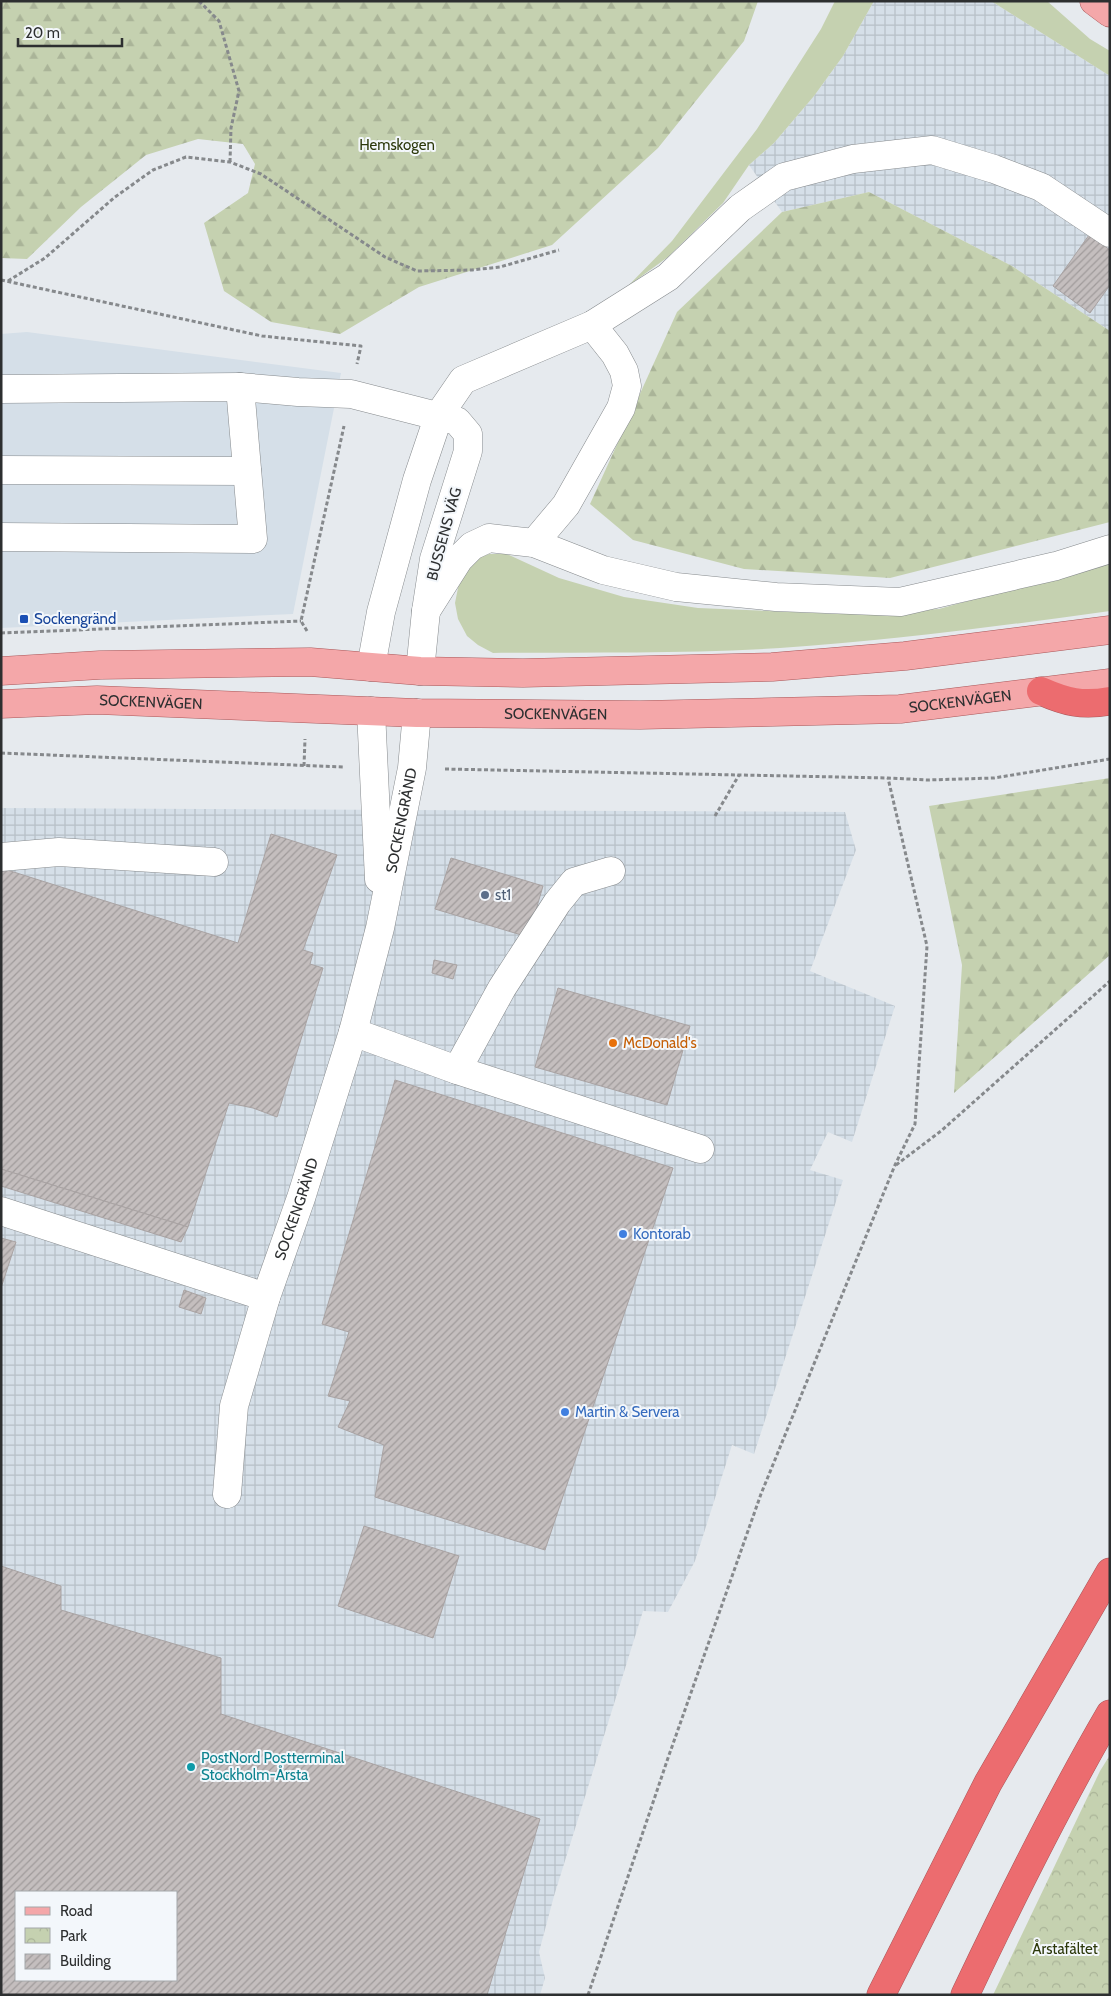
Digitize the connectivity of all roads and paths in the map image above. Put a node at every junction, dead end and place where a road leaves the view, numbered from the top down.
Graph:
1 (199, 1) edge
2 (1094, 1) edge
3 (1110, 13) edge
4 (230, 162) junction
5 (1110, 233) edge
6 (559, 250) dead end
7 (1, 280) edge
8 (8, 282) junction
9 (592, 325) junction
10 (240, 387) junction
11 (1, 389) edge
12 (351, 394) junction
13 (439, 415) junction
14 (1, 470) edge
15 (247, 471) junction
16 (1, 537) edge
17 (534, 543) junction
18 (1110, 549) edge
19 (426, 611) junction
20 (301, 621) junction
21 (1110, 626) edge
22 (1110, 630) edge
23 (1, 633) edge
24 (1074, 635) junction
25 (310, 662) junction
26 (371, 667) junction
27 (1, 671) edge
28 (420, 671) junction
29 (1110, 683) edge
30 (1040, 691) junction
31 (1110, 702) edge
32 (1, 704) edge
33 (307, 708) junction
34 (371, 711) junction
35 (417, 713) junction
36 (1, 753) edge
37 (1110, 759) edge
38 (304, 766) junction
39 (375, 768) junction
40 (412, 768) junction
41 (738, 775) junction
42 (888, 778) junction
43 (716, 816) dead end
44 (1, 857) edge
45 (214, 862) dead end
46 (611, 870) dead end
47 (380, 928) junction
48 (1110, 980) edge
49 (353, 1032) junction
50 (457, 1070) junction
51 (700, 1149) dead end
52 (895, 1165) junction
53 (1, 1211) edge
54 (266, 1298) junction
55 (227, 1494) dead end
56 (1110, 1572) edge
57 (1110, 1714) edge
58 (588, 1995) edge
59 (882, 1995) edge
60 (965, 1995) edge

1 - 4 path
2 - 3 main road
4 - 6 path
4 - 8 path
5 - 9 street
7 - 8 path
8 - 12 path
9 - 13 street
9 - 17 street
10 - 11 street
10 - 12 street
10 - 15 street
12 - 13 street
12 - 20 path
13 - 19 street, BUSSENS VÄG
13 - 26 street
14 - 15 street
15 - 16 street
17 - 18 street
17 - 19 street
19 - 28 street, BUSSENS VÄG
20 - 23 path
20 - 25 path
21 - 24 main road
22 - 24 main road
24 - 28 main road
25 - 26 main road
25 - 27 main road
26 - 28 main road
26 - 34 main road
28 - 35 main road
29 - 30 main road, SOCKENVÄGEN
30 - 31 highway
30 - 35 main road, SOCKENVÄGEN
32 - 33 main road, SOCKENVÄGEN
33 - 34 main road, SOCKENVÄGEN
33 - 38 path
34 - 35 main road, SOCKENVÄGEN
34 - 39 street, SOCKENGRÄND
35 - 40 street, SOCKENGRÄND
36 - 38 path
37 - 42 path
38 - 39 path
39 - 47 street, SOCKENGRÄND
40 - 41 path
40 - 47 street, SOCKENGRÄND
41 - 42 path
41 - 43 path
42 - 52 path
44 - 45 street
46 - 50 street
47 - 49 street, SOCKENGRÄND
48 - 52 path
49 - 50 street
49 - 54 street, SOCKENGRÄND
50 - 51 street
52 - 58 path
53 - 54 street
54 - 55 street, SOCKENGRÄND
56 - 59 highway
57 - 60 highway

